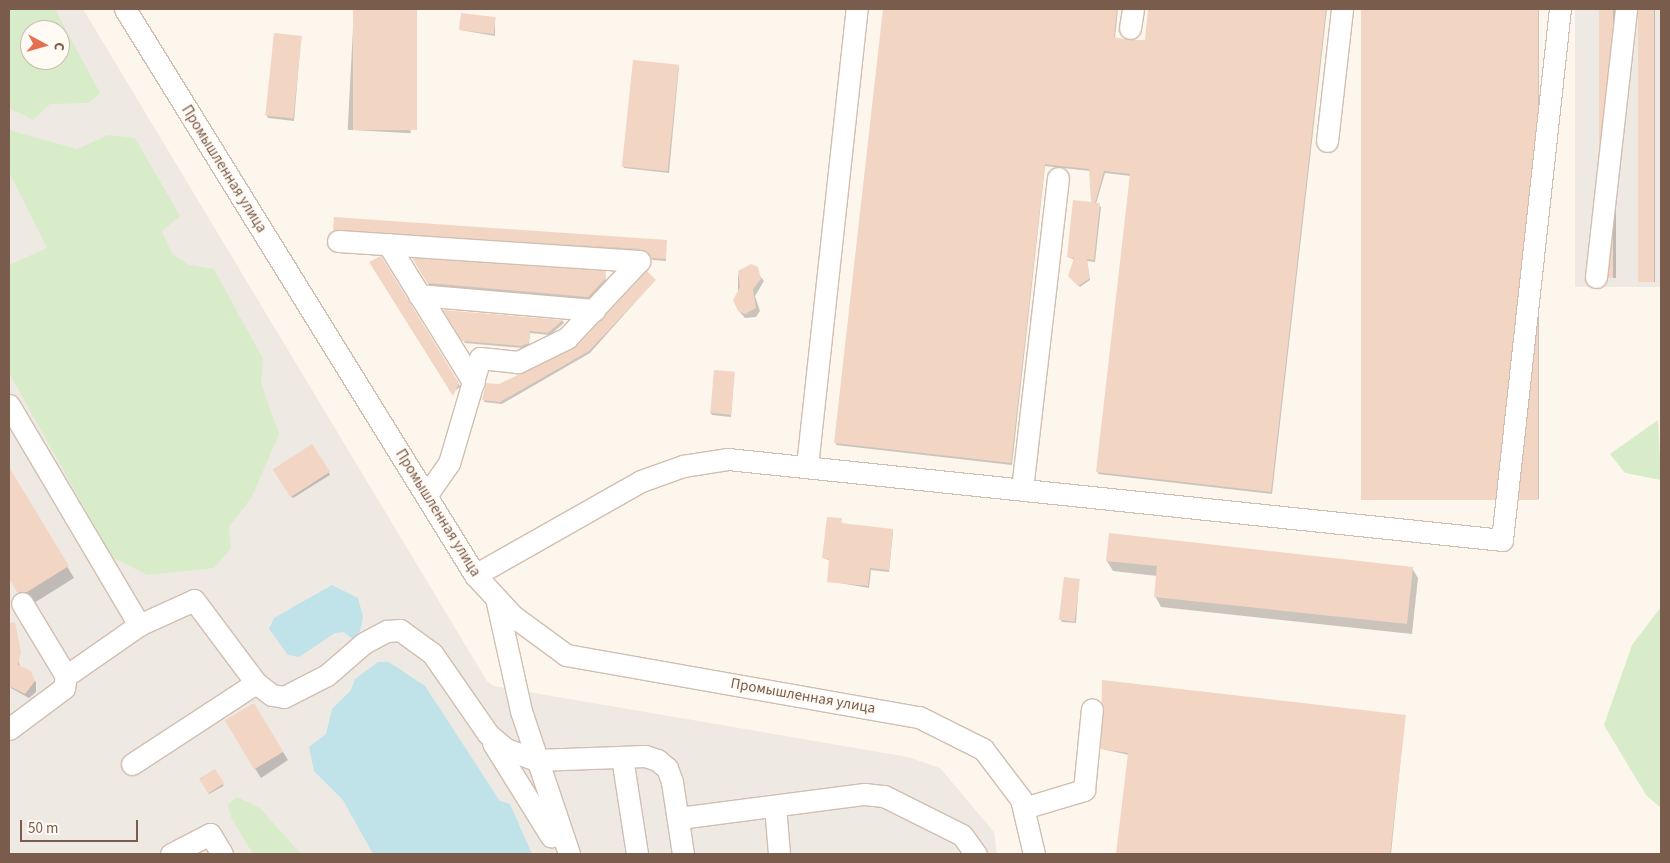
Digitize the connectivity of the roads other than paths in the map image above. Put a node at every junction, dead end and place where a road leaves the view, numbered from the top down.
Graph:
1 (125, 9) edge
2 (857, 9) edge
3 (1342, 9) edge
4 (1560, 9) edge
5 (1626, 9) edge
6 (1327, 141) dead end
7 (1058, 178) dead end
8 (338, 241) dead end
9 (388, 244) junction
10 (1596, 276) dead end
11 (419, 295) junction
12 (594, 310) junction
13 (456, 356) junction
14 (480, 358) junction
15 (474, 383) junction
16 (9, 405) edge
17 (807, 466) junction
18 (1022, 489) junction
19 (426, 496) junction
20 (475, 575) junction
21 (496, 598) junction
22 (22, 603) dead end
23 (139, 625) junction
24 (66, 676) junction
25 (256, 683) junction
26 (1092, 709) dead end
27 (9, 729) edge
28 (488, 734) junction
29 (622, 757) junction
30 (536, 760) junction
31 (132, 764) dead end
32 (775, 806) junction
33 (1024, 808) junction
34 (679, 818) junction
35 (171, 854) edge
36 (222, 854) edge
37 (563, 854) edge
38 (569, 854) edge
39 (637, 854) edge
40 (683, 854) edge
41 (779, 854) edge
42 (976, 854) edge
43 (1034, 854) edge

1 - 19 street, Промышленная улица
2 - 17 street
3 - 6 street
4 - 18 street
5 - 10 street
7 - 18 street
8 - 9 street
9 - 11 street
9 - 12 street
11 - 12 street
11 - 13 street
12 - 14 street
13 - 14 street
13 - 15 street
14 - 15 street
15 - 19 street
16 - 23 street
17 - 18 street
17 - 20 street
19 - 20 street, Промышленная улица
20 - 21 street, Промышленная улица
21 - 30 street
21 - 33 street, Промышленная улица
22 - 24 street
23 - 24 street
23 - 25 street
24 - 27 street
25 - 28 street
25 - 31 street
26 - 33 street
28 - 30 street
28 - 37 street
29 - 30 street
29 - 34 street
29 - 39 street
30 - 38 street
32 - 34 street
32 - 41 street
32 - 42 street
33 - 43 street, Промышленная улица
34 - 40 street
35 - 36 street

